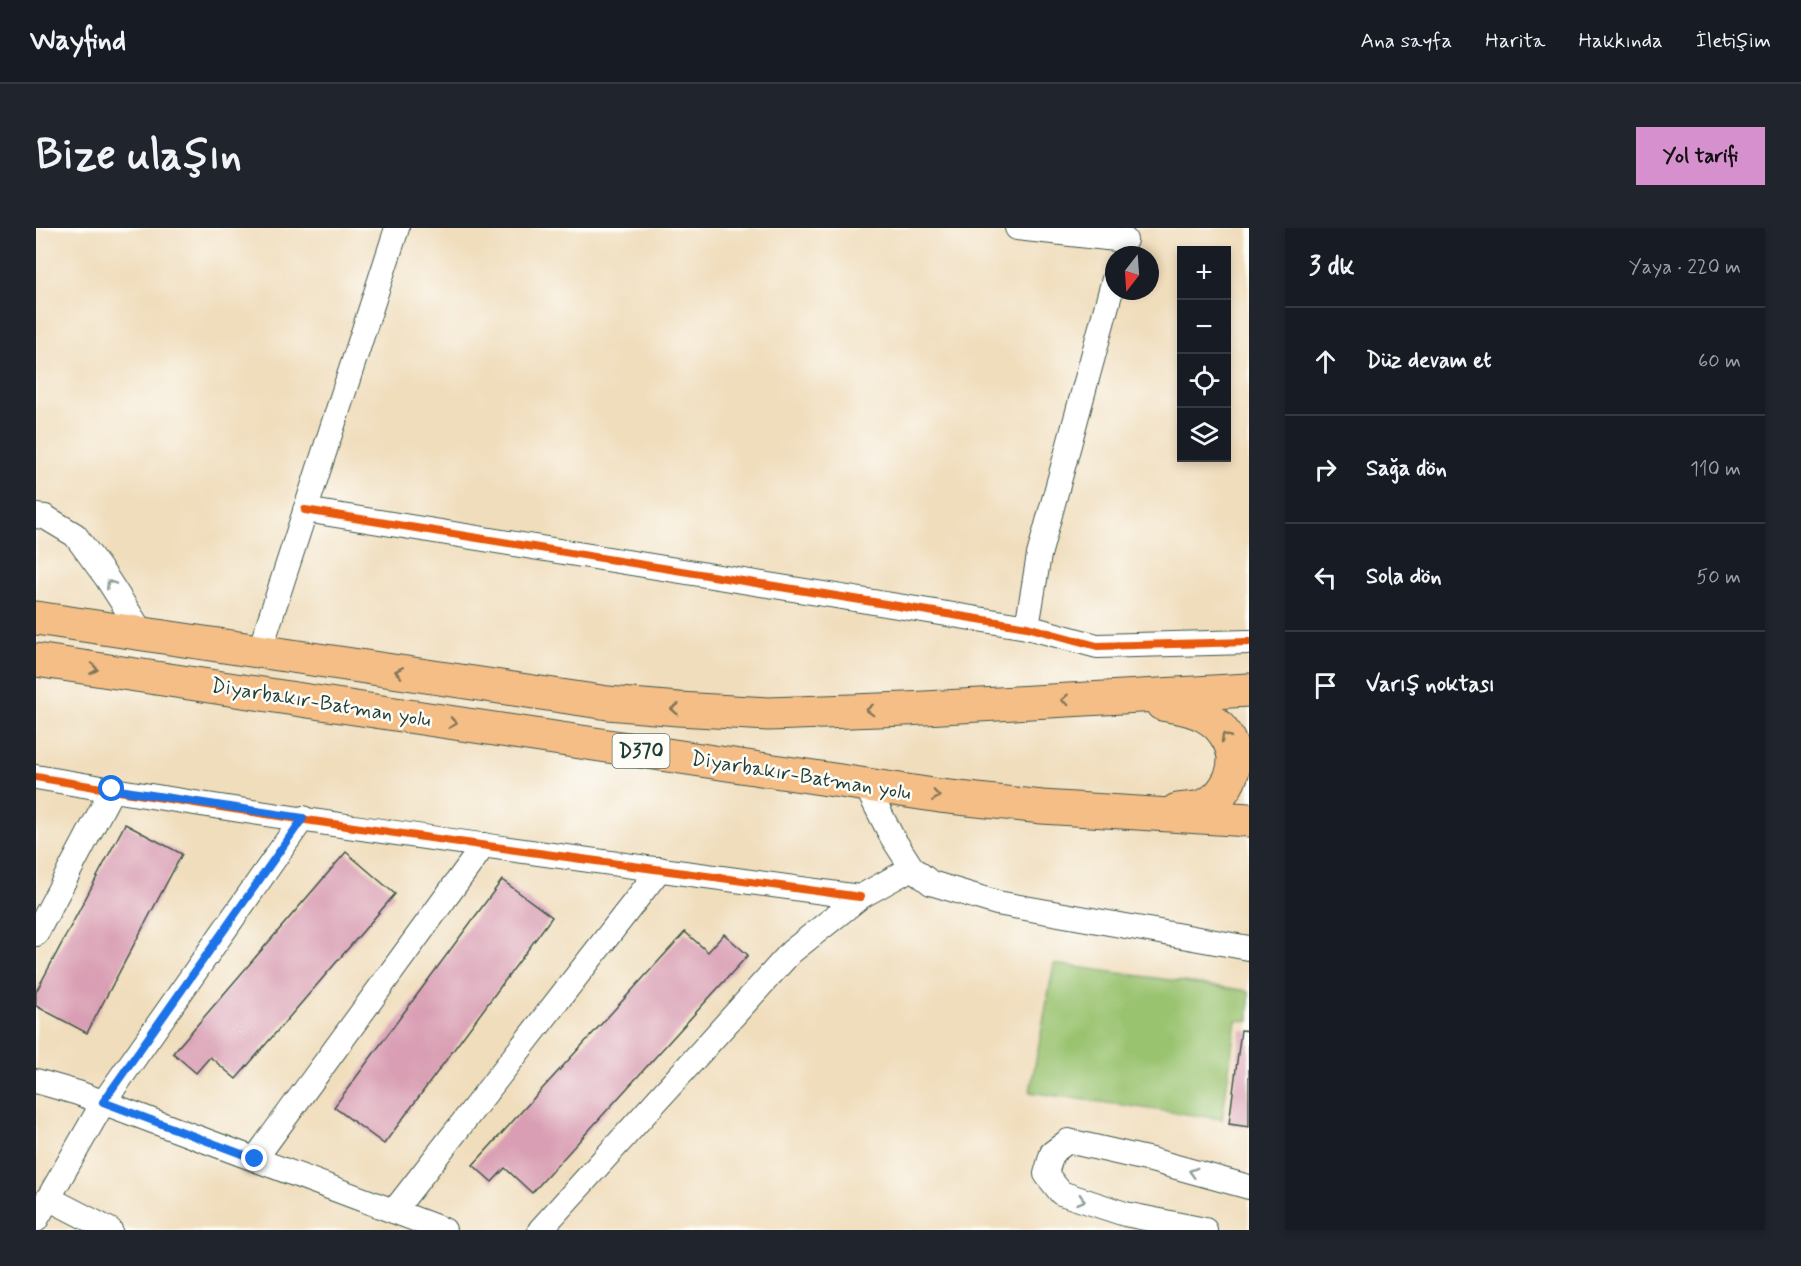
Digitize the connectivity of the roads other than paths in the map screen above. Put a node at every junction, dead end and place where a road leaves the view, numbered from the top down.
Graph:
1 (397, 228) edge
2 (1017, 228) edge
3 (1124, 241) edge
4 (1108, 300) edge
5 (305, 510) junction
6 (36, 516) edge
7 (36, 618) edge
8 (1027, 627) junction
9 (142, 633) junction
10 (1249, 642) edge
11 (260, 650) junction
12 (36, 660) edge
13 (1249, 690) edge
14 (1112, 697) junction
15 (36, 777) edge
16 (866, 786) junction
17 (112, 789) junction
18 (1145, 814) junction
19 (303, 818) junction
20 (1249, 820) edge
21 (484, 845) junction
22 (912, 868) junction
23 (660, 869) junction
24 (860, 897) junction
25 (36, 934) edge
26 (1249, 948) edge
27 (36, 1081) edge
28 (103, 1102) junction
29 (255, 1159) junction
30 (1249, 1187) edge
31 (48, 1198) junction
32 (394, 1211) junction
33 (36, 1220) edge
34 (549, 1228) edge
35 (110, 1230) edge
36 (444, 1230) edge
37 (1205, 1230) edge

1 - 5 street
2 - 3 street
4 - 8 street
5 - 8 street
5 - 11 street
9 -> 6 street
7 - 9 highway, Diyarbakır-Batman yolu / D370
8 - 10 street
9 - 11 highway, Diyarbakır-Batman yolu / D370
14 -> 11 highway, Diyarbakır-Batman yolu / D370
12 -> 16 highway, Diyarbakır-Batman yolu / D370
13 - 14 highway, Diyarbakır-Batman yolu / D370
18 -> 14 highway
15 - 17 street
16 -> 18 highway, Diyarbakır-Batman yolu / D370
16 - 22 street
17 - 19 street
17 - 25 street
18 - 20 highway, Diyarbakır-Batman yolu / D370
19 - 21 street
19 - 28 street
21 - 23 street
21 - 29 street
22 - 24 street
22 - 26 street
23 - 24 street
23 - 32 street
24 - 34 street
27 - 28 street
28 - 29 street
28 - 31 street
29 - 32 street
30 -> 37 street
31 - 33 street
31 - 35 street
32 - 36 street

